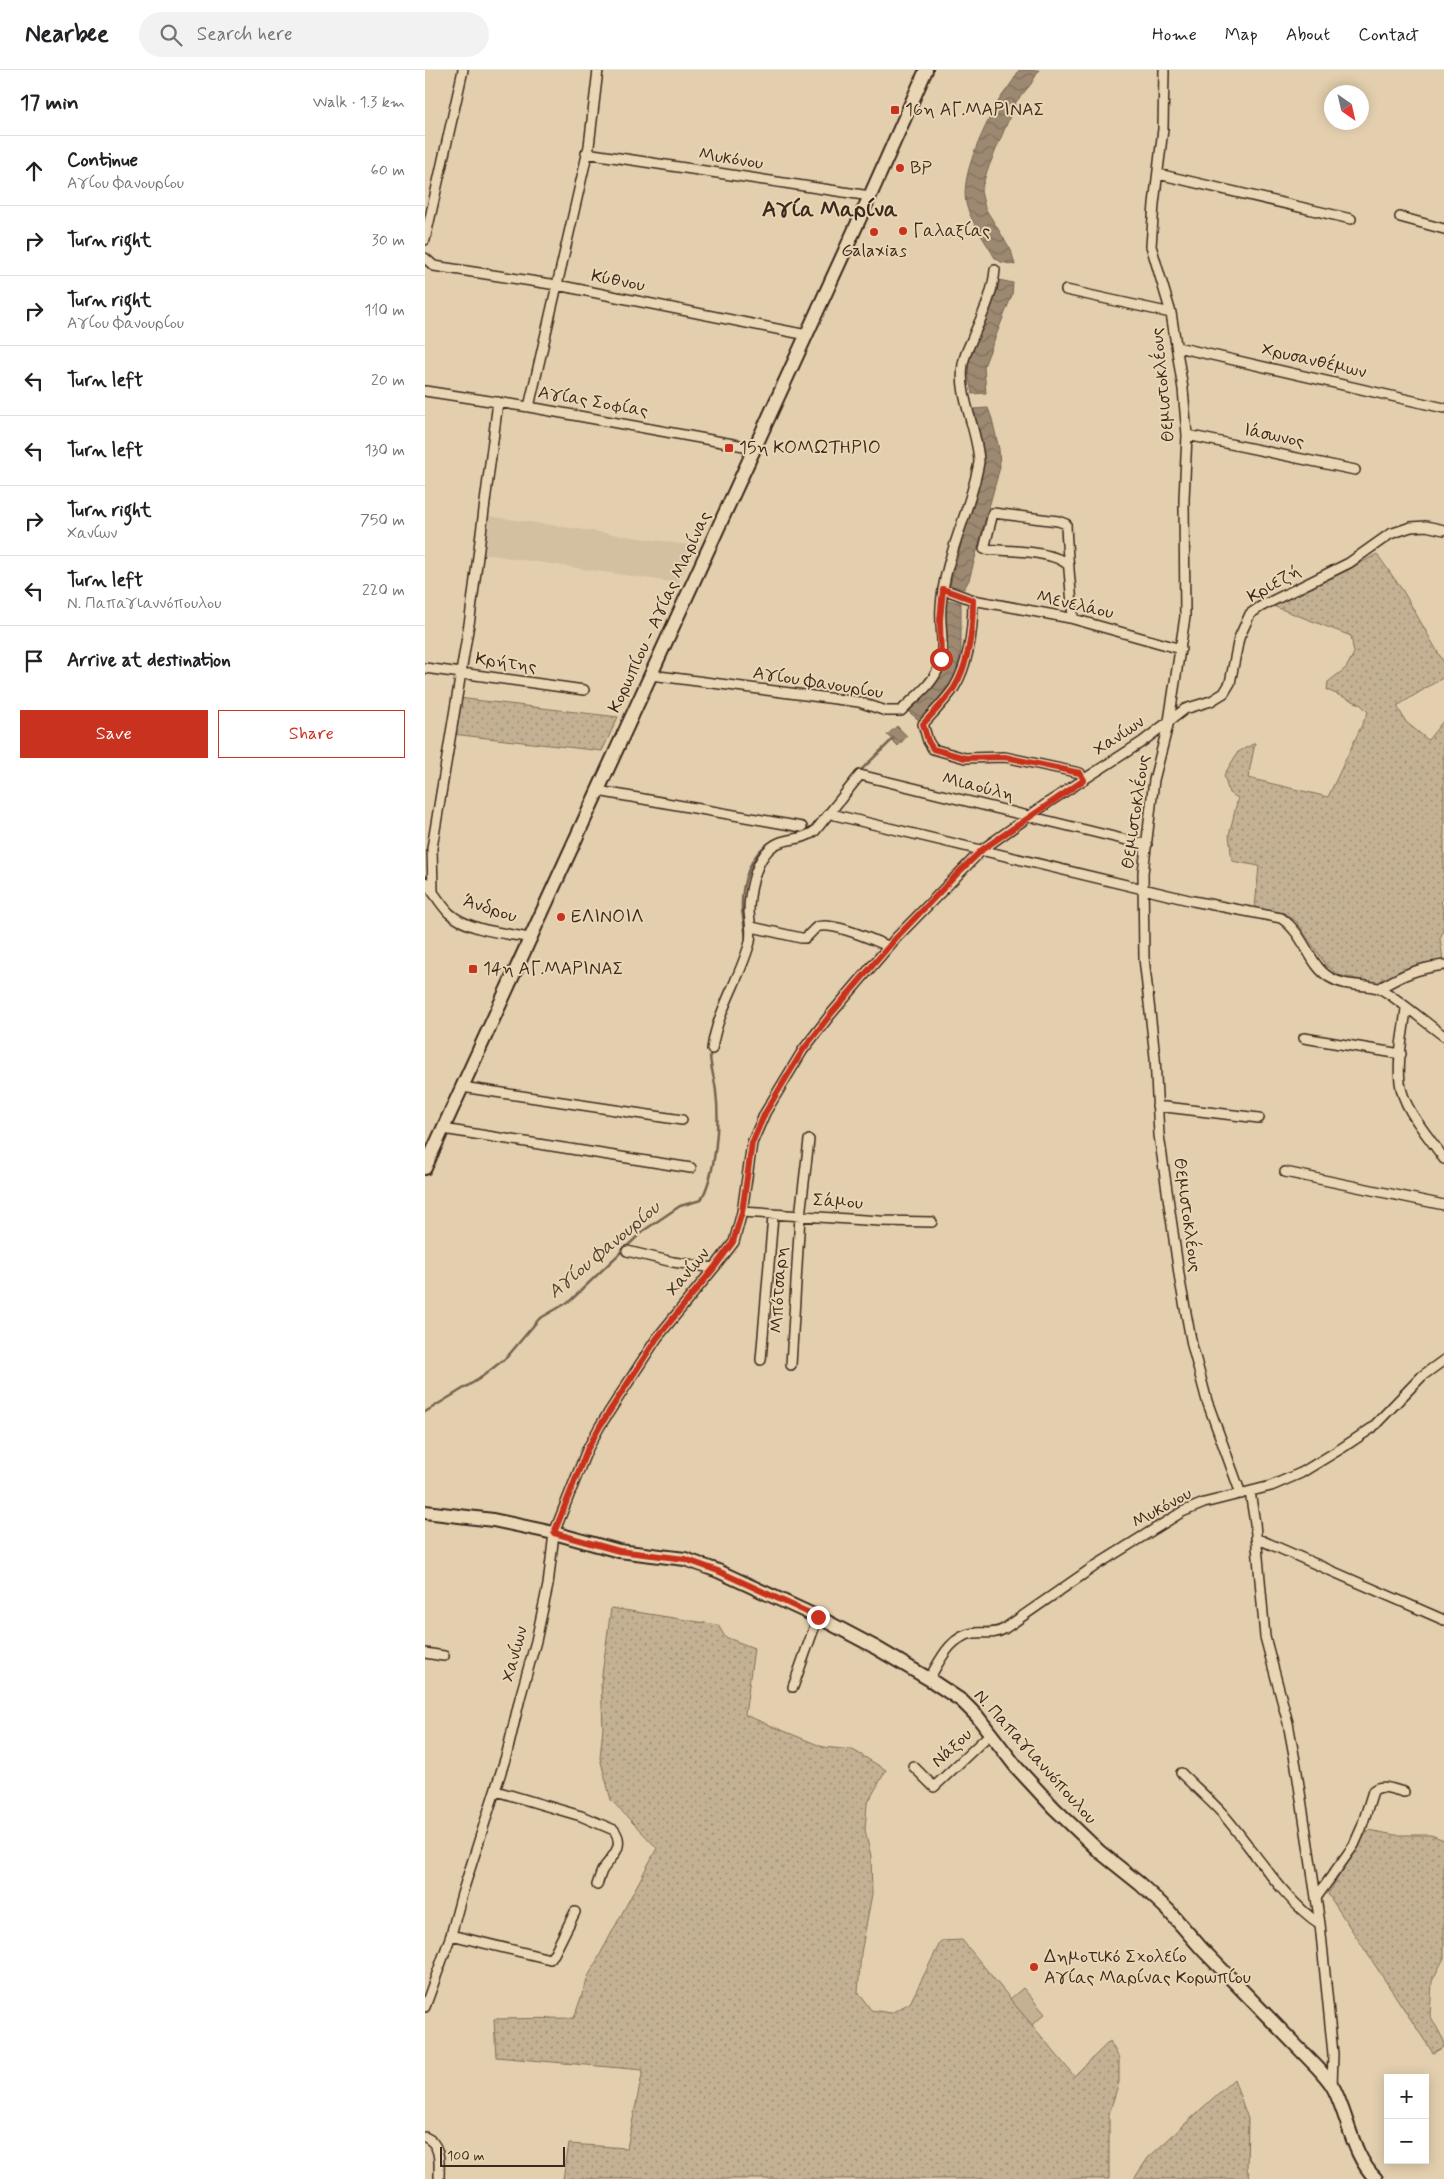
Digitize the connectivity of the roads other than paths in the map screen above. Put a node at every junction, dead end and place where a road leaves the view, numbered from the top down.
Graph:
1 (463, 70) edge
2 (598, 70) edge
3 (926, 70) edge
4 (1165, 70) edge
5 (586, 153) junction
6 (1158, 174) junction
7 (870, 196) junction
8 (1400, 217) dead end
9 (1351, 219) dead end
10 (1444, 229) edge
11 (425, 240) edge
12 (425, 258) edge
13 (995, 270) dead end
14 (557, 285) junction
15 (1065, 290) dead end
16 (1171, 313) junction
17 (807, 335) junction
18 (1177, 347) junction
19 (425, 391) edge
20 (497, 402) junction
21 (529, 407) junction
22 (1444, 408) edge
23 (1187, 435) junction
24 (755, 448) junction
25 (1355, 470) dead end
26 (1444, 530) edge
27 (1069, 566) junction
28 (946, 590) junction
29 (973, 600) junction
30 (1073, 618) junction
31 (1181, 649) junction
32 (425, 668) edge
33 (462, 674) junction
34 (651, 675) junction
35 (583, 690) dead end
36 (1169, 721) junction
37 (1084, 780) junction
38 (598, 791) junction
39 (830, 812) junction
40 (1029, 817) junction
41 (803, 827) dead end
42 (1147, 845) junction
43 (983, 849) junction
44 (425, 882) edge
45 (1144, 889) junction
46 (433, 891) junction
47 (752, 926) junction
48 (531, 938) junction
49 (888, 946) junction
50 (1444, 965) edge
51 (1380, 988) junction
52 (1406, 1008) junction
53 (1444, 1036) edge
54 (1304, 1038) dead end
55 (712, 1049) dead end
56 (1401, 1054) junction
57 (462, 1088) junction
58 (1157, 1106) junction
59 (1259, 1118) dead end
60 (682, 1120) dead end
61 (443, 1129) junction
62 (809, 1140) dead end
63 (1444, 1159) edge
64 (425, 1168) edge
65 (691, 1168) dead end
66 (1285, 1172) dead end
67 (1444, 1206) edge
68 (742, 1212) junction
69 (773, 1216) junction
70 (800, 1216) junction
71 (931, 1222) dead end
72 (627, 1251) dead end
73 (714, 1268) junction
74 (761, 1360) dead end
75 (1444, 1360) edge
76 (791, 1365) dead end
77 (1245, 1493) junction
78 (425, 1512) edge
79 (554, 1533) junction
80 (1256, 1538) junction
81 (818, 1617) junction
82 (1444, 1620) edge
83 (425, 1653) edge
84 (444, 1656) dead end
85 (929, 1679) junction
86 (793, 1687) dead end
87 (991, 1733) junction
88 (913, 1766) dead end
89 (1181, 1773) dead end
90 (496, 1791) junction
91 (1404, 1792) dead end
92 (597, 1885) dead end
93 (1316, 1898) junction
94 (575, 1912) dead end
95 (1320, 1924) junction
96 (451, 1935) junction
97 (425, 2008) edge
98 (1333, 2086) junction
99 (425, 2137) edge
100 (439, 2179) edge
101 (1376, 2179) edge

1 - 11 street
2 - 5 street
3 - 7 street, Κορωπίου - Αγίας Μαρίνας
4 - 6 street, Θεμιστοκλέους
5 - 7 street, Μυκόνου
5 - 14 street
6 - 9 street
6 - 16 street, Θεμιστοκλέους
7 - 17 street, Κορωπίου - Αγίας Μαρίνας
8 - 10 street
12 - 14 street, Κύθνου
13 - 28 street, Αγίου Φανουρίου
14 - 17 street, Κύθνου
14 - 21 street
15 - 16 street
16 - 18 street, Θεμιστοκλέους
17 - 24 street, Κορωπίου - Αγίας Μαρίνας
18 - 22 street, Χρυσανθέμων
18 - 23 street, Θεμιστοκλέους
19 - 20 street, Αγίας Σοφίας
20 - 21 street, Αγίας Σοφίας
20 - 33 street
21 - 24 street, Αγίας Σοφίας
23 - 25 street, Ιάσωνος
23 - 31 street, Θεμιστοκλέους
24 - 34 street, Κορωπίου - Αγίας Μαρίνας
26 - 36 street, Κριεζή
27 - 27 street
27 - 30 street
28 - 29 street, Μενελάου
28 - 34 street, Αγίου Φανουρίου
29 - 30 street, Μενελάου
29 - 37 street
30 - 31 street, Μενελάου
31 - 36 street, Θεμιστοκλέους
32 - 33 street, Κρήτης
33 - 35 street, Κρήτης
33 - 46 street
34 - 38 street, Κορωπίου - Αγίας Μαρίνας
36 - 37 street, Χανίων
36 - 42 street, Θεμιστοκλέους
37 - 40 street, Χανίων
38 - 41 street
38 - 48 street, Κορωπίου - Αγίας Μαρίνας
39 - 40 street, Μιαούλη
39 - 43 street
39 - 47 street
40 - 42 street, Μιαούλη
40 - 43 street, Χανίων
42 - 45 street, Θεμιστοκλέους
43 - 45 street
43 - 49 street, Χανίων
44 - 46 street, Άνδρου
45 - 51 street
45 - 58 street, Θεμιστοκλέους
46 - 48 street, Άνδρου
47 - 49 street
47 - 55 street
48 - 57 street, Κορωπίου - Αγίας Μαρίνας
49 - 68 street, Χανίων
50 - 51 street
51 - 52 street
52 - 53 street
52 - 56 street
54 - 56 street
56 - 63 street
57 - 60 street
57 - 61 street, Κορωπίου - Αγίας Μαρίνας
58 - 59 street
58 - 77 street, Θεμιστοκλέους
61 - 64 street, Κορωπίου - Αγίας Μαρίνας
61 - 65 street
62 - 70 street, Μπότσαρη
66 - 67 street
68 - 69 street, Σάμου
68 - 73 street, Χανίων
69 - 70 street, Σάμου
69 - 74 street
70 - 71 street, Σάμου
70 - 76 street, Μπότσαρη
72 - 73 street
73 - 79 street, Χανίων
75 - 77 street, Μυκόνου
77 - 80 street, Θεμιστοκλέους
77 - 85 street, Μυκόνου
78 - 79 street, Ν. Παπαγιαννόπουλου
79 - 81 street, Ν. Παπαγιαννόπουλου
79 - 90 street, Χανίων
80 - 82 street
80 - 93 street, Θεμιστοκλέους
81 - 85 street, Ν. Παπαγιαννόπουλου
81 - 86 street
83 - 84 street
85 - 87 street, Ν. Παπαγιαννόπουλου
87 - 88 street, Νάξου
87 - 98 street, Ν. Παπαγιαννόπουλου
89 - 95 street
90 - 92 street
90 - 96 street, Χανίων
91 - 93 street
93 - 95 street, Θεμιστοκλέους
94 - 96 street
95 - 98 street, Θεμιστοκλέους
96 - 97 street, Χανίων
98 - 101 street, Ν. Παπαγιαννόπουλου
99 - 100 street

